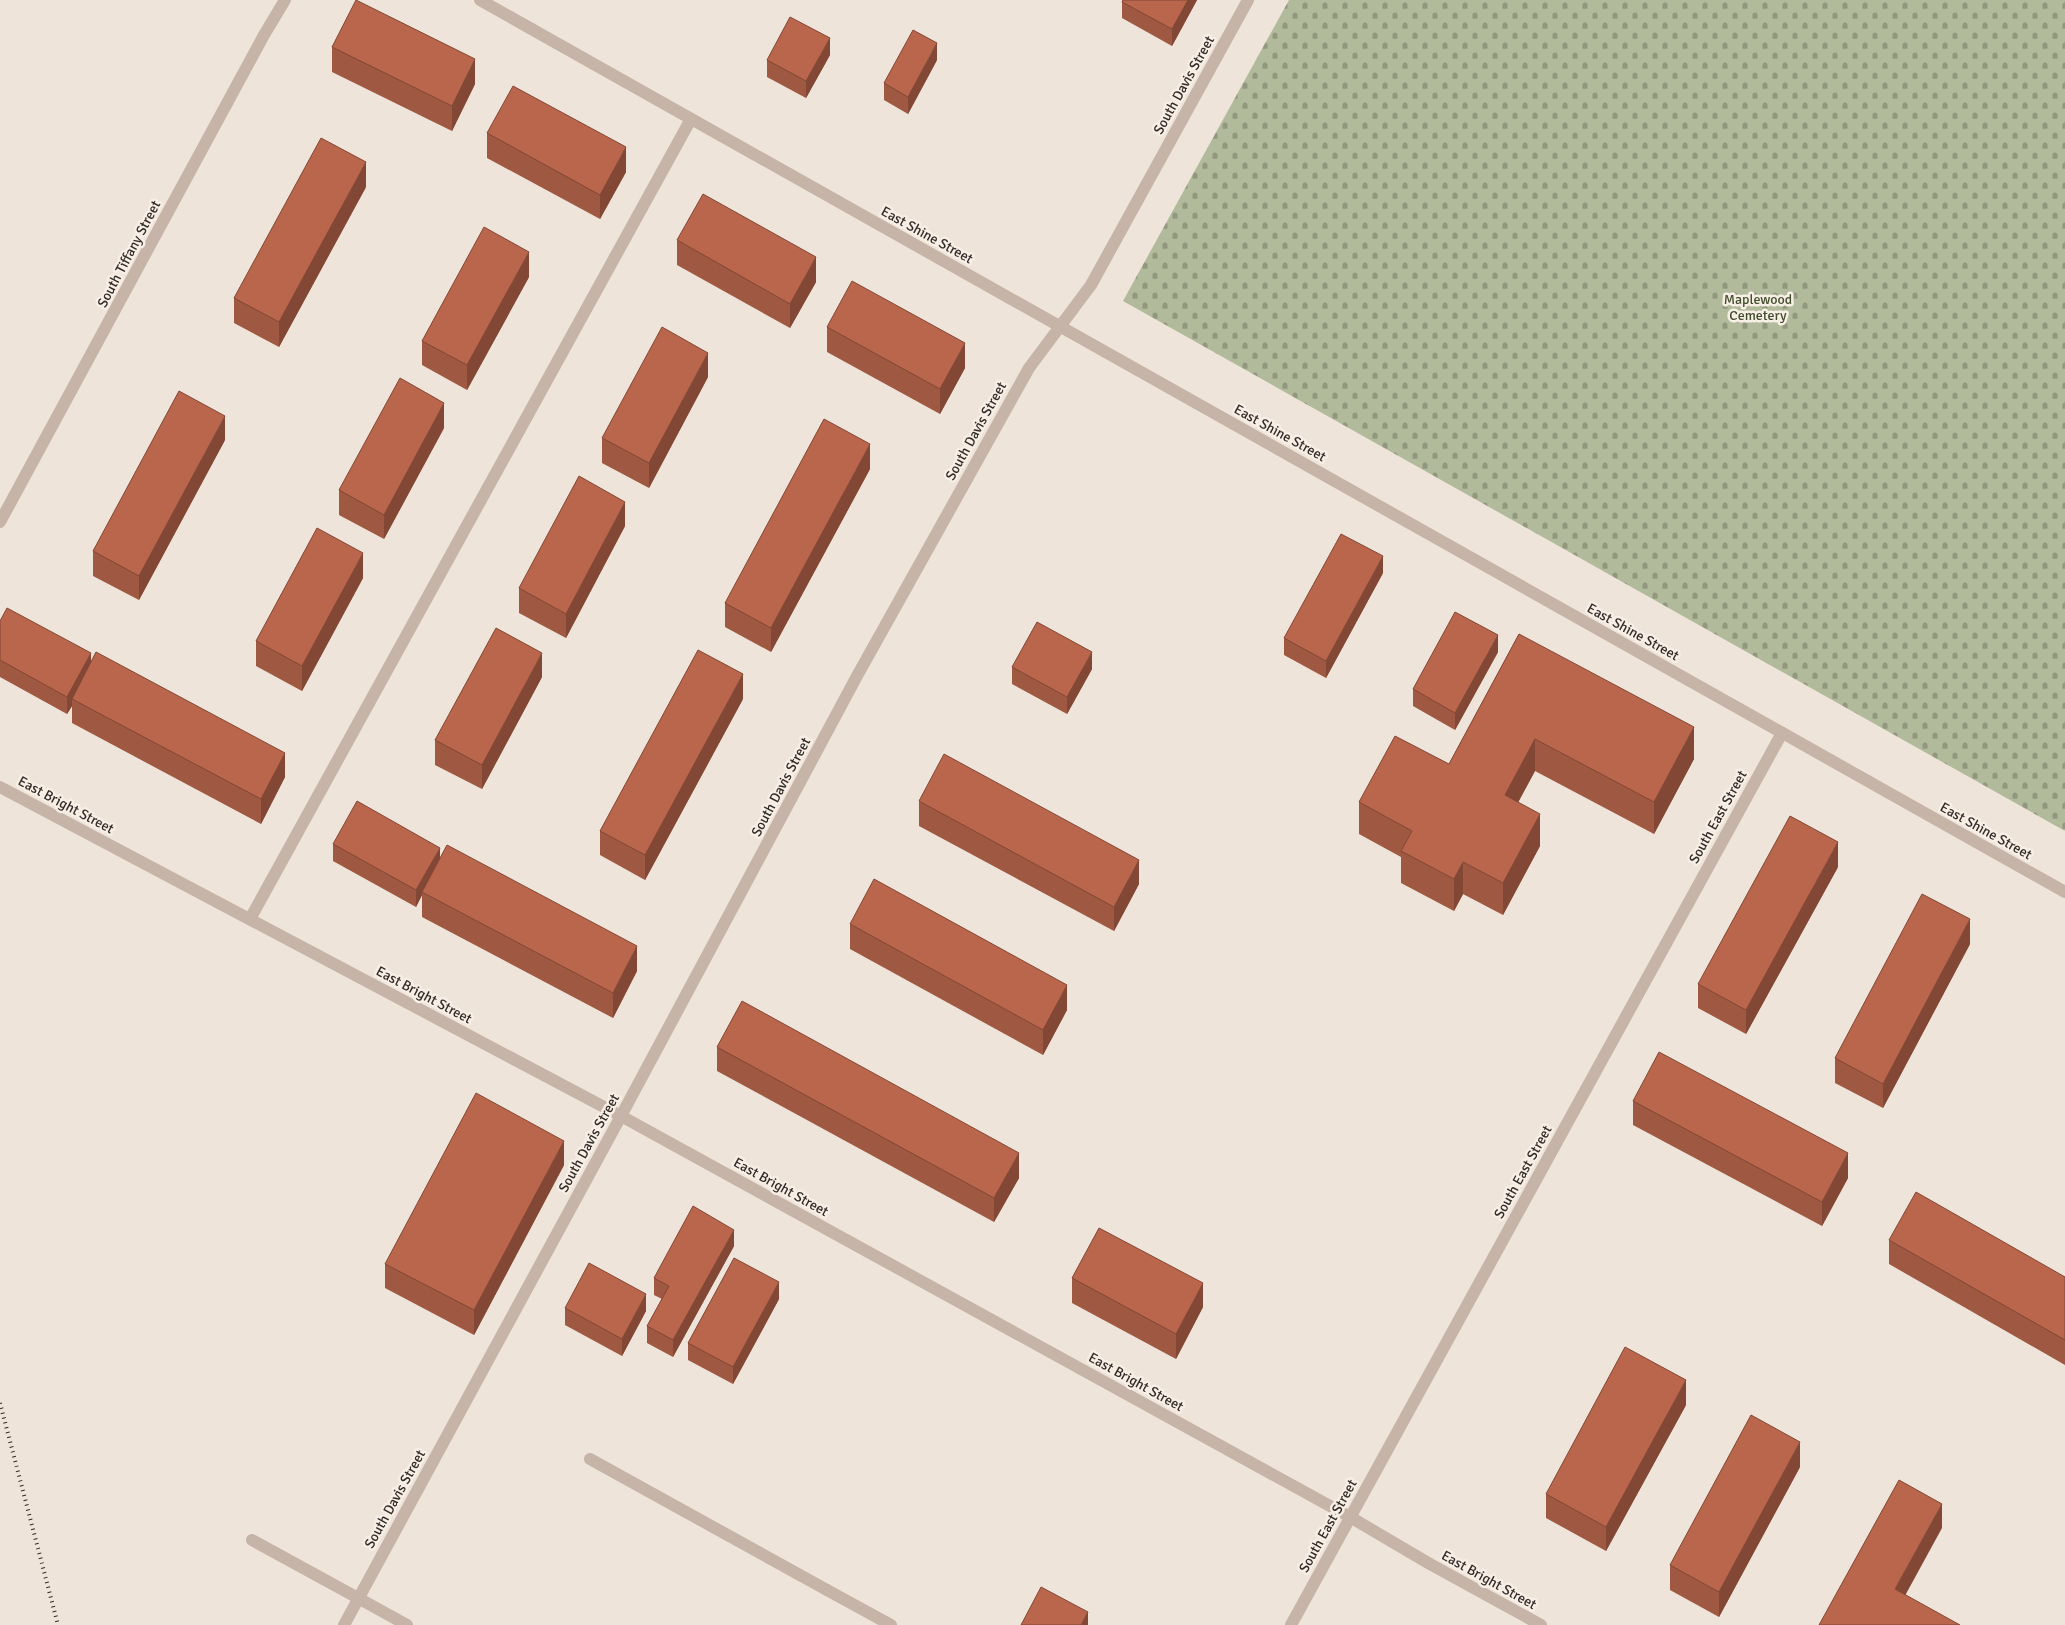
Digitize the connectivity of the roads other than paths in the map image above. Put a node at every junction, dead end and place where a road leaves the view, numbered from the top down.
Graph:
1 (285, 0) edge
2 (480, 0) edge
3 (1248, 0) edge
4 (691, 119) junction
5 (1060, 327) junction
6 (0, 522) edge
7 (1782, 733) junction
8 (0, 787) edge
9 (2065, 892) edge
10 (250, 919) junction
11 (621, 1116) junction
12 (590, 1459) dead end
13 (1350, 1517) junction
14 (252, 1540) dead end
15 (358, 1598) junction
16 (344, 1625) edge
17 (407, 1625) edge
18 (891, 1625) edge
19 (1291, 1625) edge
20 (1541, 1625) edge

1 - 6 street, South Tiffany Street
2 - 4 street, East Shine Street
3 - 5 street, South Davis Street
4 - 5 street, East Shine Street
4 - 10 street
5 - 7 street, East Shine Street
5 - 11 street, South Davis Street
7 - 9 street, East Shine Street
7 - 13 street, South East Street
8 - 10 street, East Bright Street
10 - 11 street, East Bright Street
11 - 13 street, East Bright Street
11 - 15 street, South Davis Street
12 - 18 street
13 - 19 street, South East Street
13 - 20 street, East Bright Street
14 - 15 street
15 - 16 street, South Davis Street
15 - 17 street

